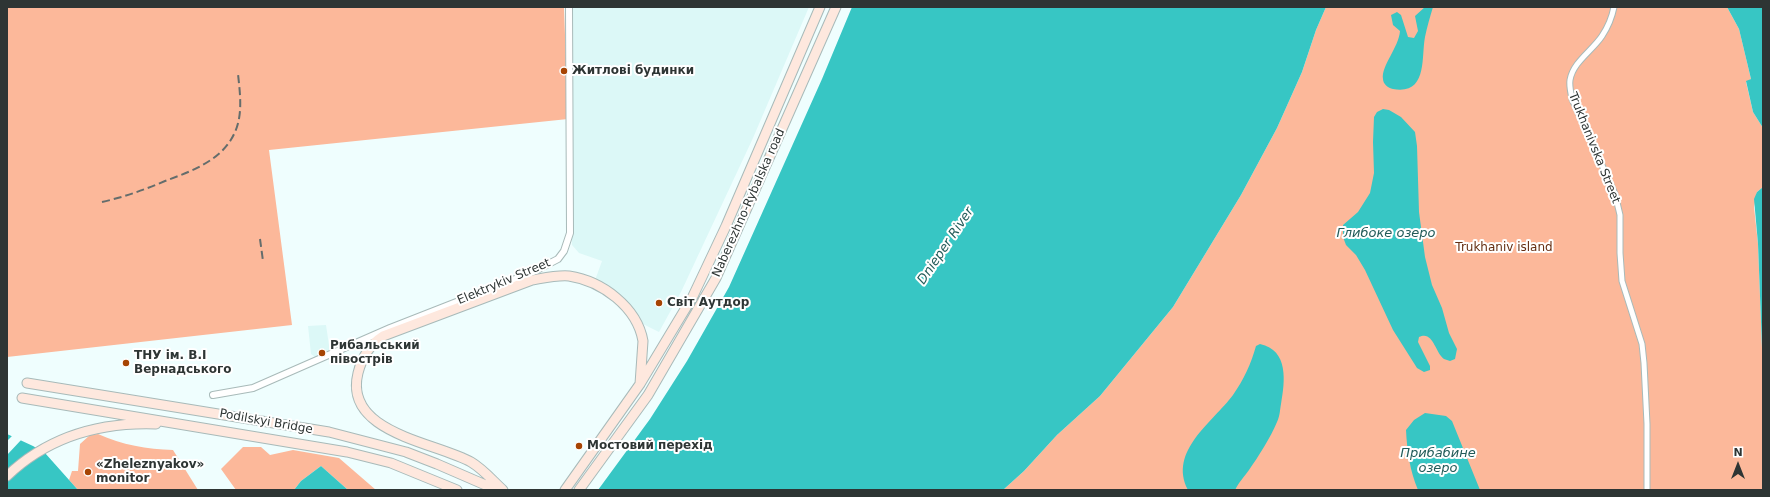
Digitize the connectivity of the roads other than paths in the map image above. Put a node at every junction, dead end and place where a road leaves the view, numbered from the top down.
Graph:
1 (569, 7) edge
2 (820, 7) edge
3 (836, 7) edge
4 (1614, 7) edge
5 (27, 383) dead end
6 (640, 384) junction
7 (214, 395) dead end
8 (22, 398) dead end
9 (190, 424) junction
10 (7, 476) edge
11 (457, 490) edge
12 (497, 490) edge
13 (504, 490) edge
14 (565, 490) edge
15 (579, 490) edge
16 (1647, 490) edge

1 - 7 street, Elektrykiv Street
2 - 6 main road, Naberezhno-Rybalska road
3 - 15 main road, Naberezhno-Rybalska road
4 - 16 street, Trukhanivska Street
5 - 12 main road, Podilskyi Bridge
6 - 13 main road
6 - 14 main road, Naberezhno-Rybalska road
8 - 9 main road, Podilskyi Bridge
9 - 10 main road, Podilskyi Bridge
9 - 11 main road, Podilskyi Bridge

